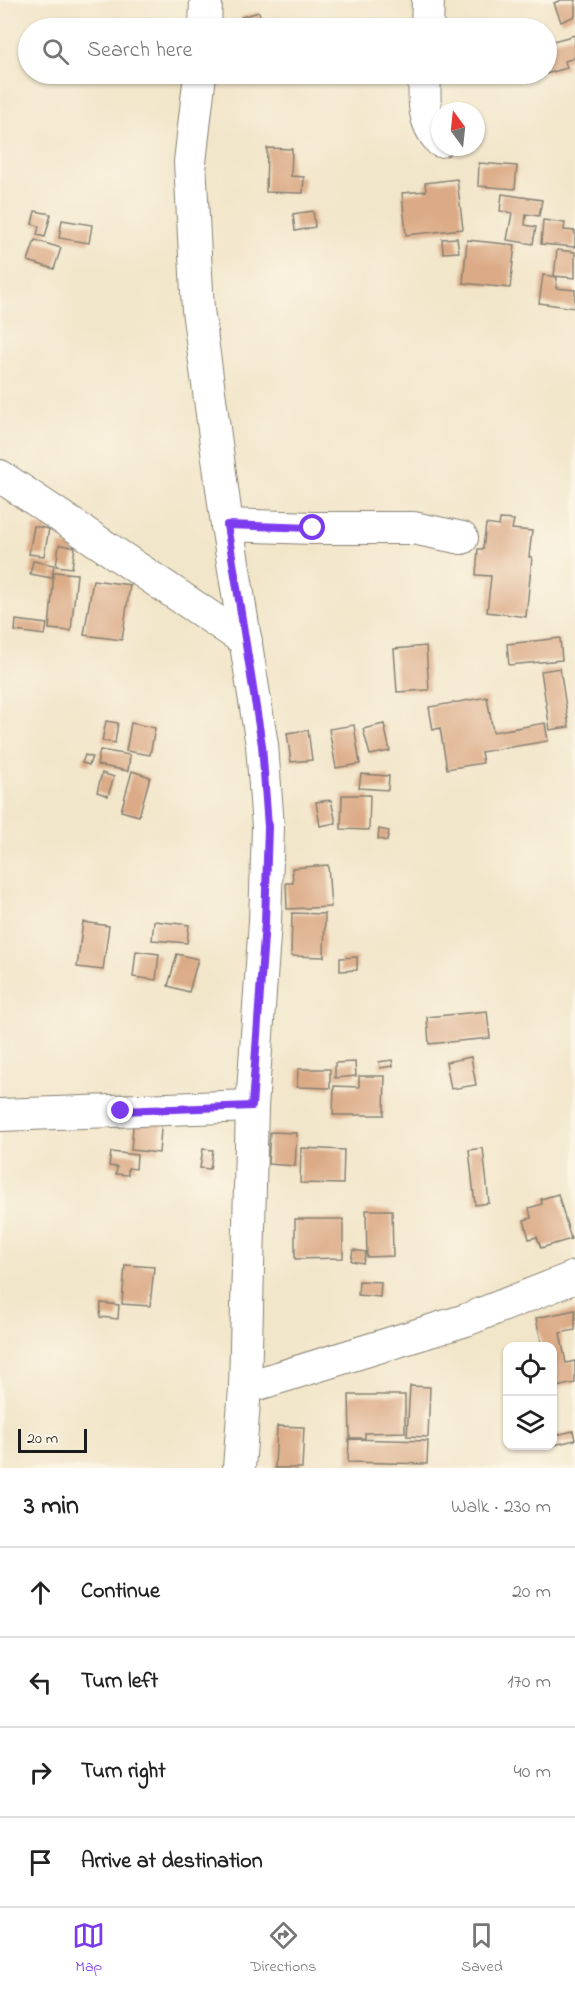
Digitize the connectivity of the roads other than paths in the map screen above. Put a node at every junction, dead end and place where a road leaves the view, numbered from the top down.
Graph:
1 (206, 0) edge
2 (428, 0) edge
3 (205, 18) edge
4 (427, 18) edge
5 (199, 84) edge
6 (424, 84) edge
7 (431, 130) edge
8 (0, 476) edge
9 (227, 525) junction
10 (462, 538) dead end
11 (246, 640) junction
12 (252, 1106) junction
13 (0, 1115) edge
14 (575, 1276) edge
15 (245, 1388) junction
16 (239, 1468) edge

1 - 3 street
2 - 4 street
5 - 9 street
6 - 7 street
8 - 11 street
9 - 10 street
9 - 11 street
11 - 12 street
12 - 13 street
12 - 15 street
14 - 15 street
15 - 16 street

